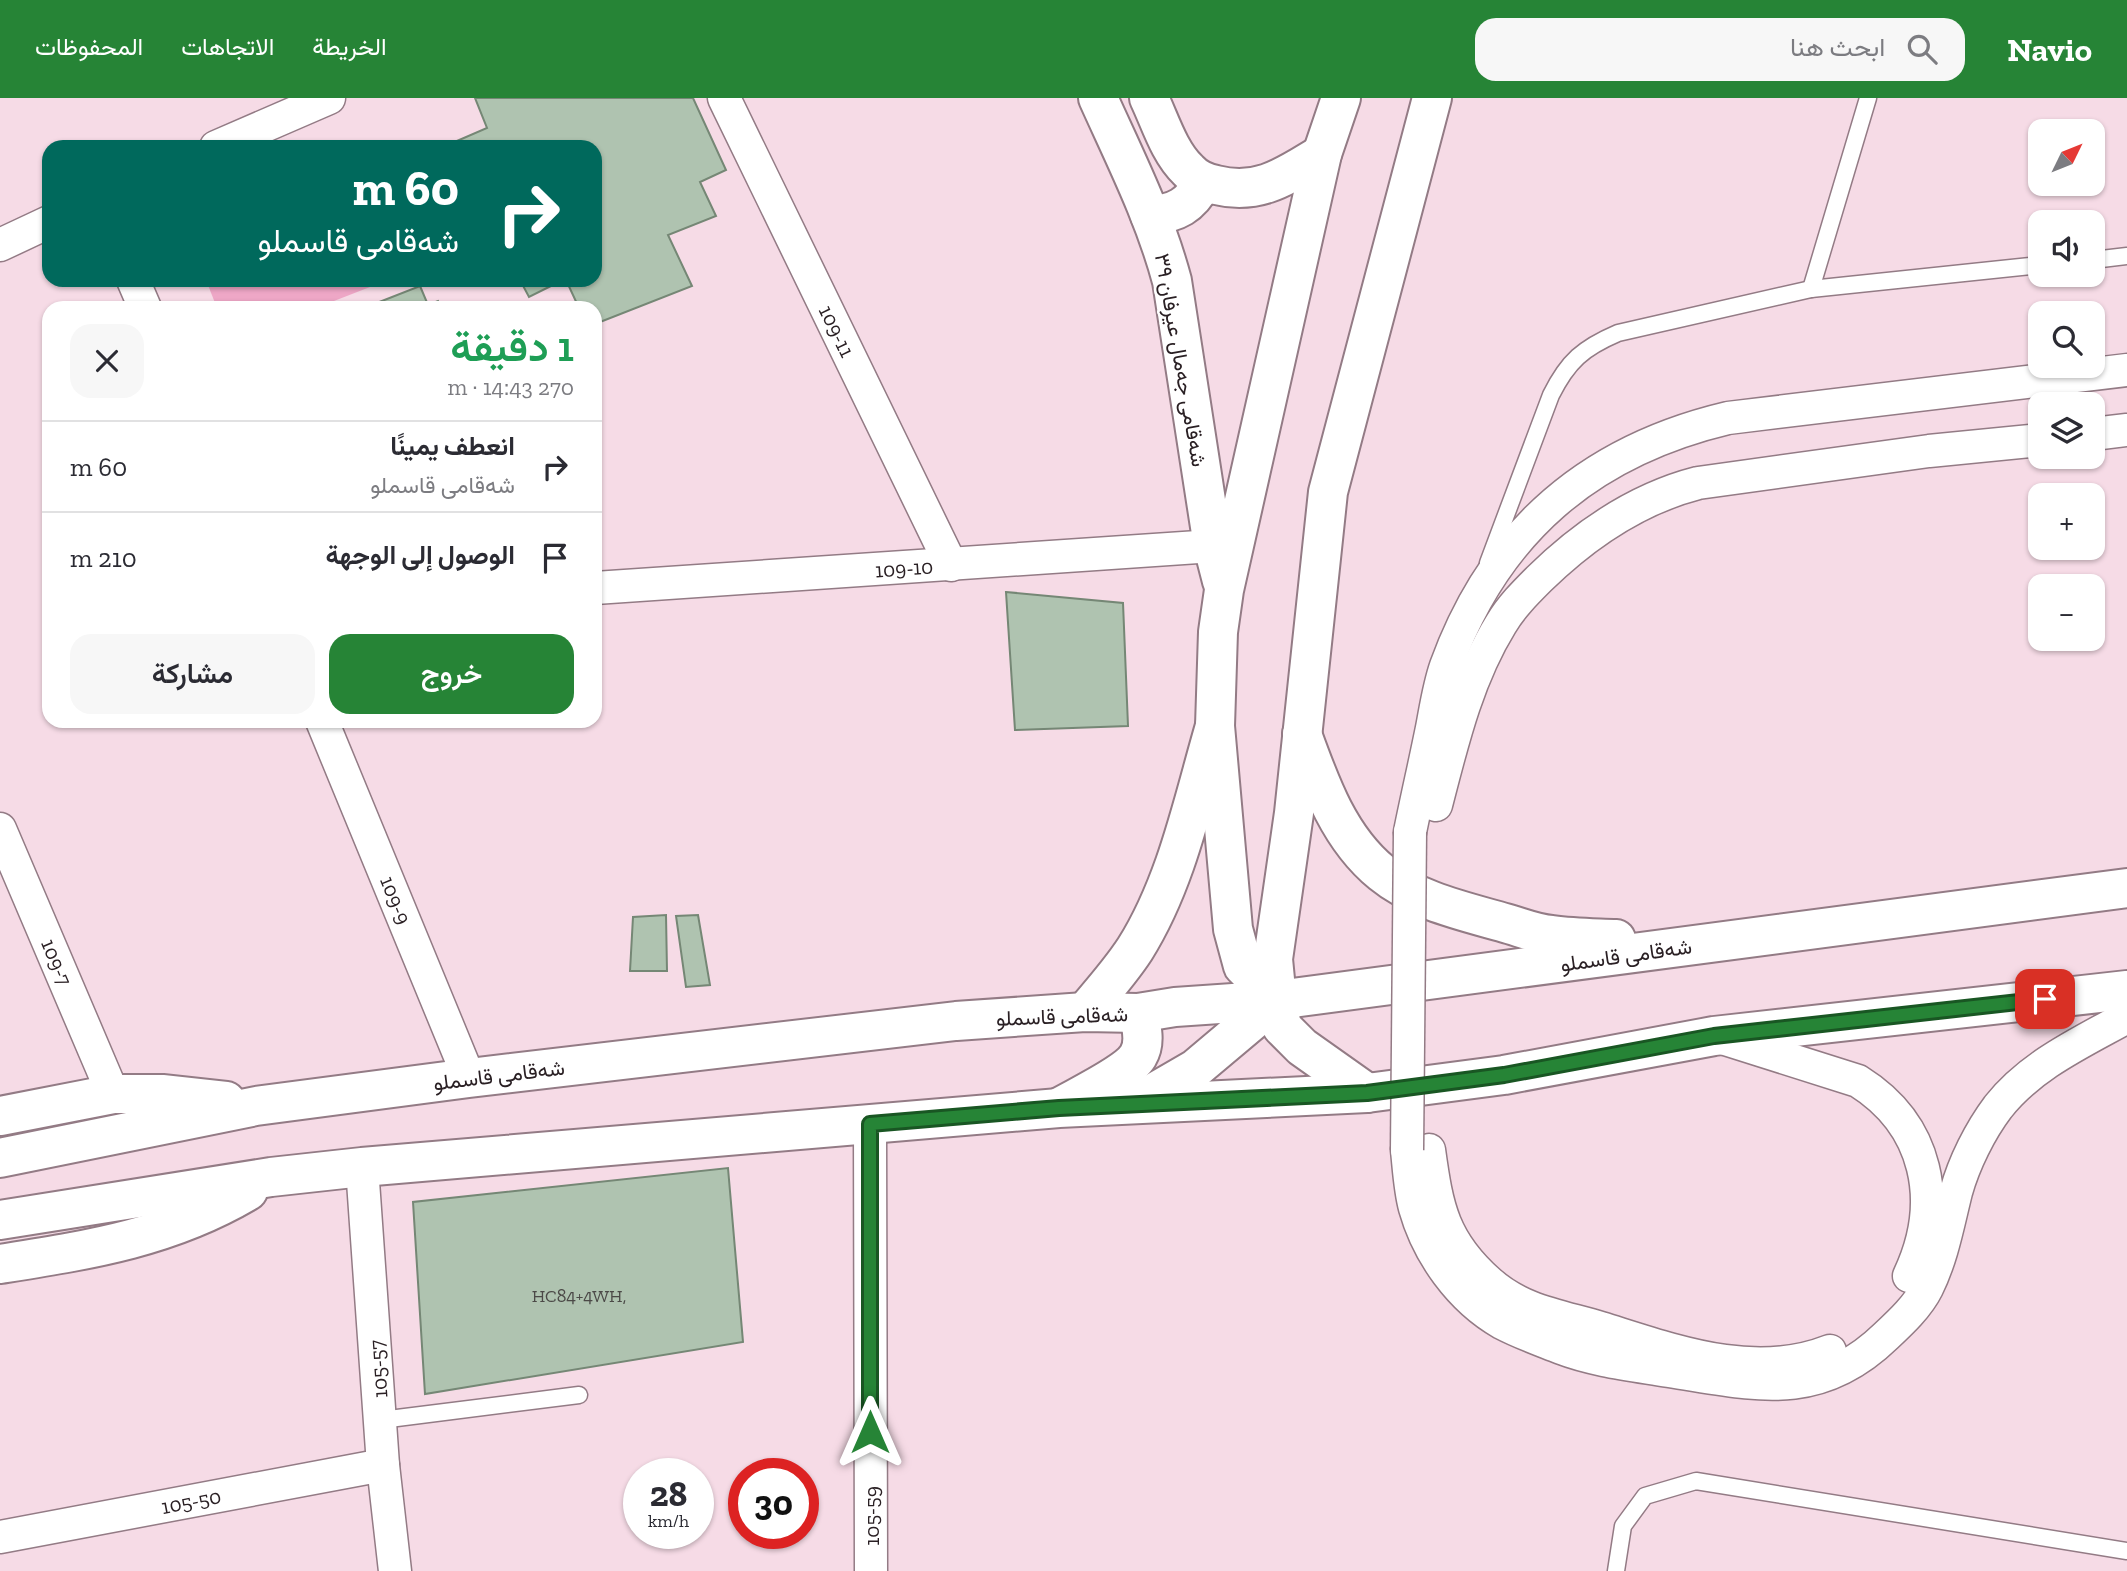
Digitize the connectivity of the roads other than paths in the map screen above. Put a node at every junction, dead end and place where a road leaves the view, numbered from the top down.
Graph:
1 (329, 98) edge
2 (724, 98) edge
3 (1098, 98) edge
4 (1149, 98) edge
5 (1341, 98) edge
6 (1432, 98) edge
7 (1868, 98) edge
8 (232, 140) edge
9 (1322, 154) junction
10 (1203, 182) junction
11 (1150, 215) junction
12 (42, 225) edge
13 (0, 245) edge
14 (2127, 256) edge
15 (2105, 259) edge
16 (2028, 266) edge
17 (1811, 289) junction
18 (2127, 370) edge
19 (2127, 430) edge
20 (2105, 433) edge
21 (2028, 440) edge
22 (1213, 546) junction
23 (951, 565) junction
24 (602, 588) edge
25 (1224, 590) junction
26 (1470, 612) junction
27 (1215, 726) junction
28 (325, 728) edge
29 (1303, 734) junction
30 (0, 829) edge
31 (1419, 832) junction
32 (2127, 888) edge
33 (1706, 944) junction
34 (2127, 990) edge
35 (1277, 1000) junction
36 (1084, 1012) junction
37 (1138, 1013) junction
38 (2127, 1017) edge
39 (1714, 1036) junction
40 (469, 1078) junction
41 (1367, 1093) junction
42 (113, 1094) junction
43 (256, 1106) junction
44 (1130, 1106) junction
45 (1059, 1108) junction
46 (0, 1116) edge
47 (870, 1124) junction
48 (1418, 1150) junction
49 (0, 1158) edge
50 (362, 1167) junction
51 (271, 1177) junction
52 (0, 1220) edge
53 (0, 1264) edge
54 (579, 1395) dead end
55 (382, 1420) junction
56 (383, 1465) junction
57 (0, 1537) edge
58 (2127, 1551) edge
59 (396, 1571) edge
60 (871, 1571) edge
61 (1616, 1571) edge

1 - 8 street
2 - 23 street, 109-11
3 - 11 main road, شەقامی جەمال عیرفان ٣٩
4 - 10 main road
5 - 9 main road
6 - 29 main road
7 - 17 lane
9 - 10 main road
9 - 25 main road
10 - 11 main road
11 - 22 main road, شەقامی جەمال عیرفان ٣٩
12 - 13 street
14 - 15 lane
16 - 17 lane
17 - 26 lane
18 - 26 street
19 - 20 street
21 - 31 street
22 - 23 street, 109-10
22 - 25 main road, شەقامی جەمال عیرفان ٣٩
23 - 24 street, 109-10
25 - 27 main road
26 - 31 street
27 - 35 main road
27 - 36 main road
28 - 40 street, 109-9
29 - 33 main road
29 - 35 main road
30 - 42 street, 109-7
31 - 48 street
32 - 33 main road, شەقامی قاسملو
33 - 35 main road, شەقامی قاسملو
34 - 39 main road
35 - 37 main road, شەقامی قاسملو
35 - 41 main road
35 - 44 main road
36 - 37 main road, شەقامی قاسملو
36 - 40 main road, شەقامی قاسملو
37 - 45 main road
38 - 48 street
39 - 41 main road
39 - 48 street
40 - 43 main road, شەقامی قاسملو
41 - 44 main road
42 - 43 main road
42 - 46 main road
43 - 49 main road, شەقامی قاسملو
44 - 45 main road
45 - 47 main road
47 - 50 main road
47 - 60 street, 105-59
50 - 51 main road
50 - 55 street, 105-57
51 - 52 main road
51 - 53 main road
54 - 55 lane
55 - 56 street, 105-57
56 - 57 street, 105-50
56 - 59 street, 105-57
58 - 61 lane

